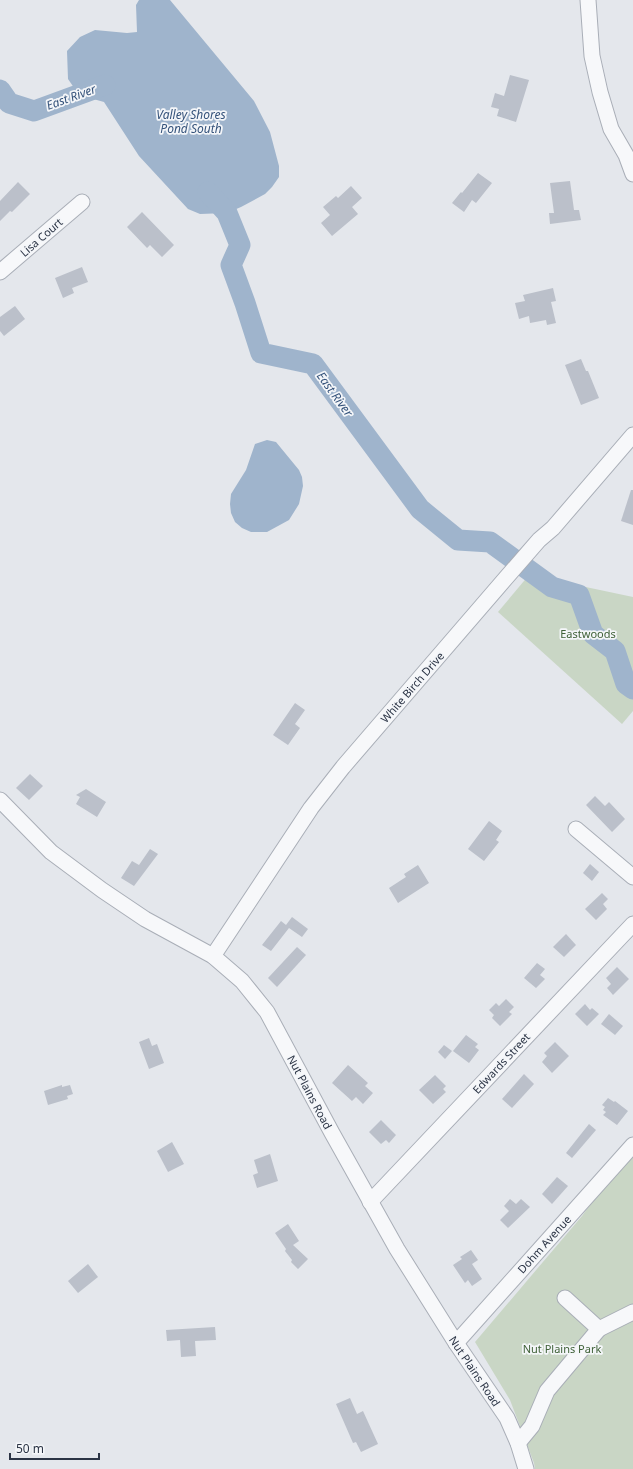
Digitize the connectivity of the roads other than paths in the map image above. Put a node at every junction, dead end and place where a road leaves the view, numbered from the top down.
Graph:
1 (588, 0) edge
2 (630, 152) edge
3 (633, 174) edge
4 (82, 202) dead end
5 (0, 272) edge
6 (633, 435) edge
7 (0, 800) edge
8 (576, 829) dead end
9 (633, 877) edge
10 (633, 924) edge
11 (213, 956) junction
12 (633, 1145) edge
13 (370, 1202) junction
14 (565, 1298) dead end
15 (633, 1312) edge
16 (599, 1329) junction
17 (456, 1343) junction
18 (518, 1443) junction
19 (526, 1469) edge

1 - 2 street
2 - 3 street
4 - 5 street, Lisa Court
6 - 11 street, White Birch Drive
7 - 11 street, Nut Plains Road
8 - 9 street
10 - 13 street, Edwards Street
11 - 13 street, Nut Plains Road
12 - 17 street, Dohm Avenue
13 - 17 street, Nut Plains Road
14 - 16 street
15 - 16 street
16 - 18 street
17 - 18 street, Nut Plains Road
18 - 19 street, Nut Plains Road

